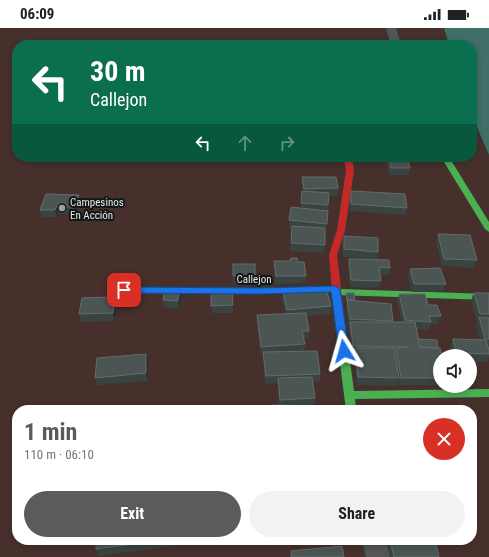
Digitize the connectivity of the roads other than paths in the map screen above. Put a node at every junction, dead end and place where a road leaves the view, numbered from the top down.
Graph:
1 (391, 28) edge
2 (395, 40) edge
3 (349, 162) edge
4 (448, 162) edge
5 (489, 229) edge
6 (124, 290) dead end
7 (336, 290) junction
8 (489, 297) edge
9 (489, 393) edge
10 (350, 396) junction
11 (351, 405) edge
12 (375, 545) edge
13 (378, 557) edge

1 - 2 street
3 - 7 street
4 - 5 street
6 - 7 street, Callejon
7 - 8 street, Callejon
7 - 10 street
9 - 10 street
10 - 11 street
12 - 13 street

